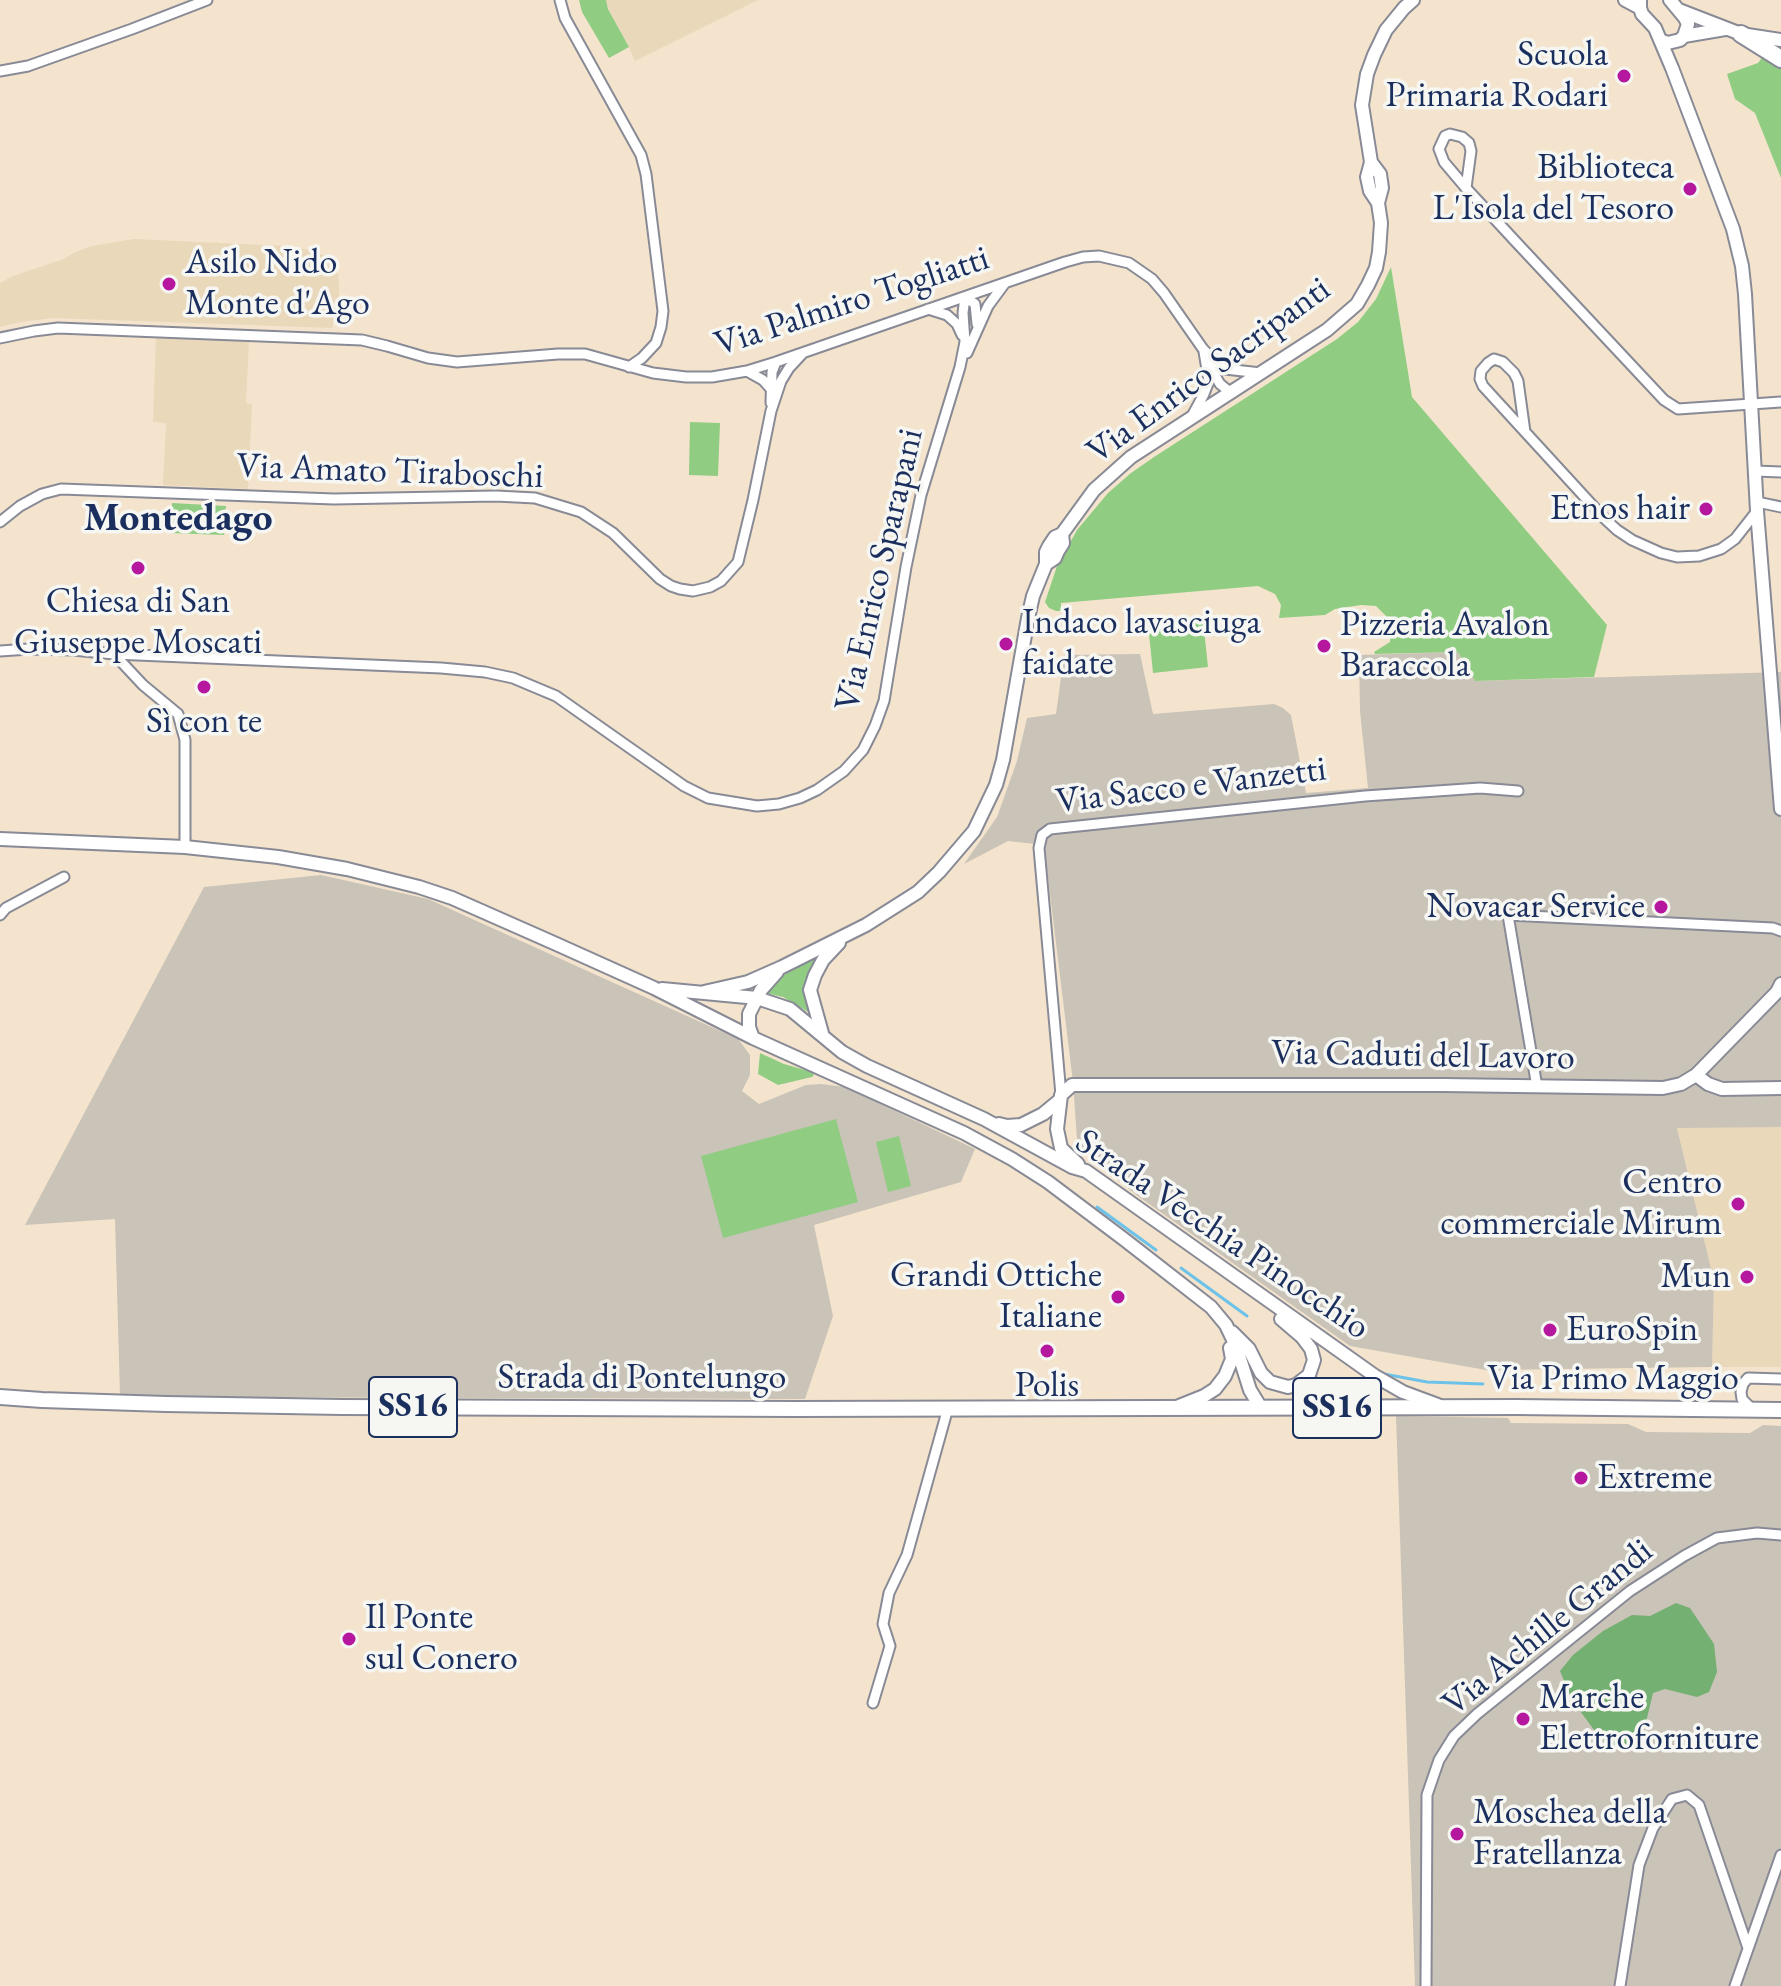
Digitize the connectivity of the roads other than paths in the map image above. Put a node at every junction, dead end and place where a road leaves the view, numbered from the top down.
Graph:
1 (207, 0) edge
2 (560, 0) edge
3 (1413, 0) edge
4 (1625, 0) edge
5 (1640, 4) edge
6 (1674, 5) edge
7 (1733, 31) junction
8 (1679, 39) junction
9 (1660, 40) junction
10 (1781, 40) edge
11 (1781, 59) edge
12 (1671, 65) junction
13 (0, 71) edge
14 (1466, 188) junction
15 (1005, 283) junction
16 (965, 297) junction
17 (928, 309) junction
18 (977, 331) junction
19 (0, 338) edge
20 (965, 342) junction
21 (802, 354) junction
22 (776, 362) junction
23 (1211, 362) junction
24 (629, 367) junction
25 (960, 367) junction
26 (747, 371) junction
27 (1261, 373) junction
28 (781, 381) junction
29 (771, 389) junction
30 (1230, 392) junction
31 (1781, 402) edge
32 (1751, 404) junction
33 (771, 411) junction
34 (1192, 416) junction
35 (1525, 432) junction
36 (1755, 471) junction
37 (1781, 472) edge
38 (1757, 506) junction
39 (1781, 507) edge
40 (0, 522) edge
41 (0, 651) edge
42 (114, 654) junction
43 (1518, 791) dead end
44 (1781, 809) edge
45 (0, 839) edge
46 (185, 847) junction
47 (64, 877) dead end
48 (0, 915) edge
49 (1781, 931) edge
50 (846, 935) junction
51 (782, 967) junction
52 (1781, 984) edge
53 (654, 988) junction
54 (704, 992) junction
55 (757, 998) junction
56 (822, 1033) junction
57 (753, 1038) junction
58 (1696, 1075) junction
59 (1537, 1087) junction
60 (1781, 1088) edge
61 (1061, 1098) junction
62 (984, 1119) junction
63 (1086, 1171) junction
64 (1267, 1300) junction
65 (1226, 1325) junction
66 (1781, 1379) edge
67 (0, 1397) edge
68 (1176, 1407) junction
69 (1445, 1407) junction
70 (948, 1408) junction
71 (1261, 1408) junction
72 (1753, 1410) junction
73 (1781, 1410) edge
74 (1781, 1535) edge
75 (873, 1703) dead end
76 (1781, 1855) edge
77 (1748, 1948) junction
78 (1739, 1973) junction
79 (1426, 1986) edge
80 (1620, 1986) edge
81 (1735, 1986) edge
82 (1747, 1986) edge

1 - 13 street
2 - 24 street
3 - 27 street, Via Enrico Sacripanti
4 - 5 street
5 - 9 street
6 - 7 street
6 - 8 street
7 - 8 street
7 - 10 street
7 - 11 highway
8 - 9 street
8 - 12 street
9 - 12 street
12 - 32 street
14 - 14 street
14 - 32 street
15 - 16 street, Via Palmiro Togliatti
15 - 18 street, Via Enrico Sparapani
15 - 23 street, Via Palmiro Togliatti
16 - 17 street, Via Palmiro Togliatti
16 - 18 street
16 - 20 street, Via Enrico Sparapani
17 - 20 street
17 - 21 street, Via Palmiro Togliatti
18 - 25 street, Via Enrico Sparapani
19 - 24 street, Via Palmiro Togliatti
20 - 25 street, Via Enrico Sparapani
21 - 22 street, Via Palmiro Togliatti
21 - 28 street, Via Amato Tiraboschi
22 - 26 street, Via Palmiro Togliatti
22 - 28 street
22 - 29 street, Via Amato Tiraboschi
23 - 27 street, Via Palmiro Togliatti
23 - 30 street, Via Palmiro Togliatti
23 - 34 street
24 - 26 street, Via Palmiro Togliatti
25 - 42 street, Via Enrico Sparapani
26 - 29 street
27 - 30 street, Via Enrico Sacripanti
28 - 33 street, Via Amato Tiraboschi
29 - 33 street, Via Amato Tiraboschi
30 - 34 street, Via Enrico Sacripanti
31 - 32 street
32 - 36 street
33 - 40 street, Via Amato Tiraboschi
34 - 50 street, Via Enrico Sacripanti
35 - 35 street
35 - 38 street
36 - 37 street
36 - 38 street
38 - 39 street
38 - 44 street
41 - 42 street, Via Enrico Sparapani
42 - 46 street
43 - 61 street, Via Sacco e Vanzetti
45 - 46 street, Strada Vecchia Pinocchio
46 - 53 street, Strada Vecchia Pinocchio
47 - 48 street
49 - 59 street
50 - 51 street, Via Enrico Sacripanti
50 - 56 street, Via Enrico Sacripanti
51 - 54 street, Via Enrico Sacripanti
51 - 55 street, Via Enrico Sacripanti
52 - 58 street
53 - 54 street, Strada Vecchia Pinocchio
53 - 57 street, Strada Vecchia Pinocchio
54 - 55 street, Strada Vecchia Pinocchio
55 - 56 street, Strada Vecchia Pinocchio
55 - 57 street
56 - 62 street, Strada Vecchia Pinocchio
57 - 65 street, Strada Vecchia Pinocchio
58 - 59 street, Via Caduti del Lavoro
58 - 60 street
59 - 61 street, Via Caduti del Lavoro
61 - 62 street
61 - 63 street, Via Sacco e Vanzetti
62 - 63 street, Strada Vecchia Pinocchio
63 - 64 street, Strada Vecchia Pinocchio
64 - 65 street
64 - 69 street, Strada Vecchia Pinocchio
65 - 68 street, Strada Vecchia Pinocchio
65 - 71 street, Strada Vecchia Pinocchio
66 - 72 street
67 - 70 main road, Strada di Pontelungo / SS16
68 - 70 main road, Strada di Pontelungo / SS16
68 - 71 main road, Strada di Pontelungo / SS16
69 - 71 main road, Strada di Pontelungo / SS16
69 - 72 main road, Via Primo Maggio / SS16
70 - 75 street
72 - 73 main road, Via Primo Maggio / SS16
74 - 79 street, Via Achille Grandi
76 - 77 street
77 - 78 street
77 - 80 street
78 - 81 street
78 - 82 street

